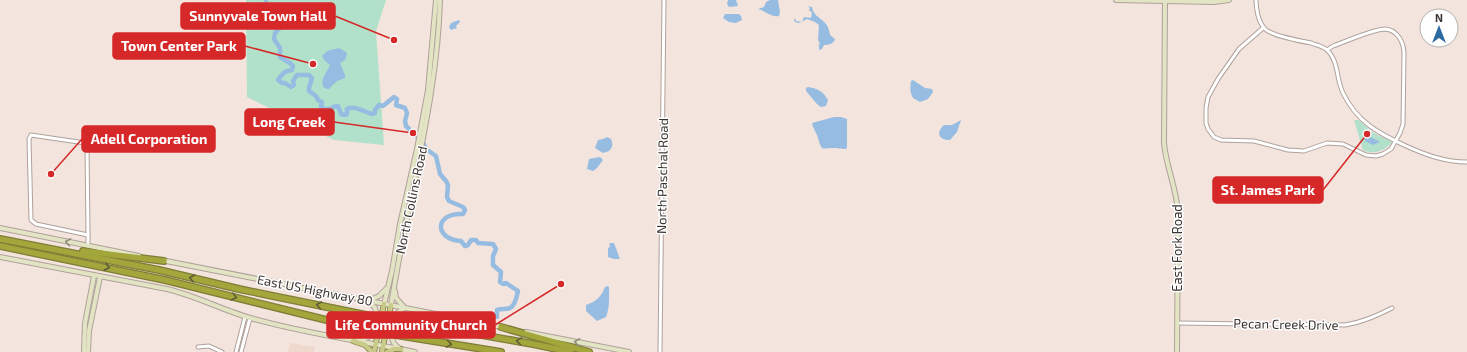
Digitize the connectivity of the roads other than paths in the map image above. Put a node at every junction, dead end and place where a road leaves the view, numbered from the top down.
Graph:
1 (436, 0) edge
2 (440, 0) edge
3 (664, 0) edge
4 (1116, 0) edge
5 (1229, 0) edge
6 (1256, 0) edge
7 (1165, 1) junction
8 (438, 9) junction
9 (1263, 28) junction
10 (1327, 50) junction
11 (424, 123) junction
12 (1396, 141) junction
13 (1467, 162) edge
14 (405, 202) junction
15 (410, 203) junction
16 (0, 228) edge
17 (88, 235) junction
18 (1, 239) edge
19 (88, 245) junction
20 (0, 246) edge
21 (0, 257) edge
22 (164, 261) junction
23 (94, 276) junction
24 (100, 277) junction
25 (388, 287) junction
26 (394, 287) junction
27 (368, 301) junction
28 (384, 304) junction
29 (391, 305) junction
30 (405, 308) junction
31 (1392, 308) dead end
32 (248, 318) junction
33 (1177, 323) junction
34 (501, 327) junction
35 (353, 340) junction
36 (376, 344) junction
37 (383, 345) junction
38 (198, 347) dead end
39 (401, 349) junction
40 (84, 352) edge
41 (88, 352) edge
42 (222, 352) edge
43 (236, 352) edge
44 (240, 352) edge
45 (373, 352) edge
46 (382, 352) edge
47 (387, 352) edge
48 (415, 352) edge
49 (501, 352) edge
50 (570, 352) edge
51 (589, 352) edge
52 (629, 352) edge
53 (660, 352) edge
54 (1177, 352) edge

1 - 8 main road, North Collins Road
2 - 8 main road, North Collins Road
3 - 53 street, North Paschal Road
4 - 7 main road
5 - 7 main road
6 - 9 street
7 - 33 main road, East Fork Road
8 - 11 main road, North Collins Road
9 - 10 street
9 - 12 street
10 - 12 street
10 - 12 street
11 - 14 main road, North Collins Road
11 - 15 main road, North Collins Road
12 - 13 street
14 - 15 main road
14 - 25 main road, North Collins Road
15 - 26 main road, North Collins Road
19 -> 16 main road, East US Highway 80
17 - 17 street
17 - 19 street
18 - 22 highway
50 -> 18 highway, bridge
19 - 22 main road, East US Highway 80
20 -> 49 highway, bridge
21 - 23 main road
22 - 27 main road, East US Highway 80
23 - 24 main road
23 - 40 main road
24 - 32 main road
24 - 41 main road
25 - 27 main road
25 - 28 main road, North Collins Road
26 - 29 main road, North Collins Road
26 - 30 main road
27 - 28 main road, East US Highway 80
27 - 35 main road
28 - 29 main road, East US Highway 80
28 - 36 main road
29 - 30 main road, East US Highway 80
29 - 37 main road
30 - 34 main road, East US Highway 80
30 - 39 main road
31 - 33 street, Pecan Creek Drive
32 - 35 main road
32 - 43 street
32 - 44 street
33 - 54 main road, East Fork Road
34 - 51 highway
52 -> 34 main road, East US Highway 80
35 - 36 main road
35 - 45 main road
36 - 37 main road
36 - 45 main road
37 - 39 main road
37 - 46 main road
38 - 42 street
39 - 47 main road
39 - 48 main road

